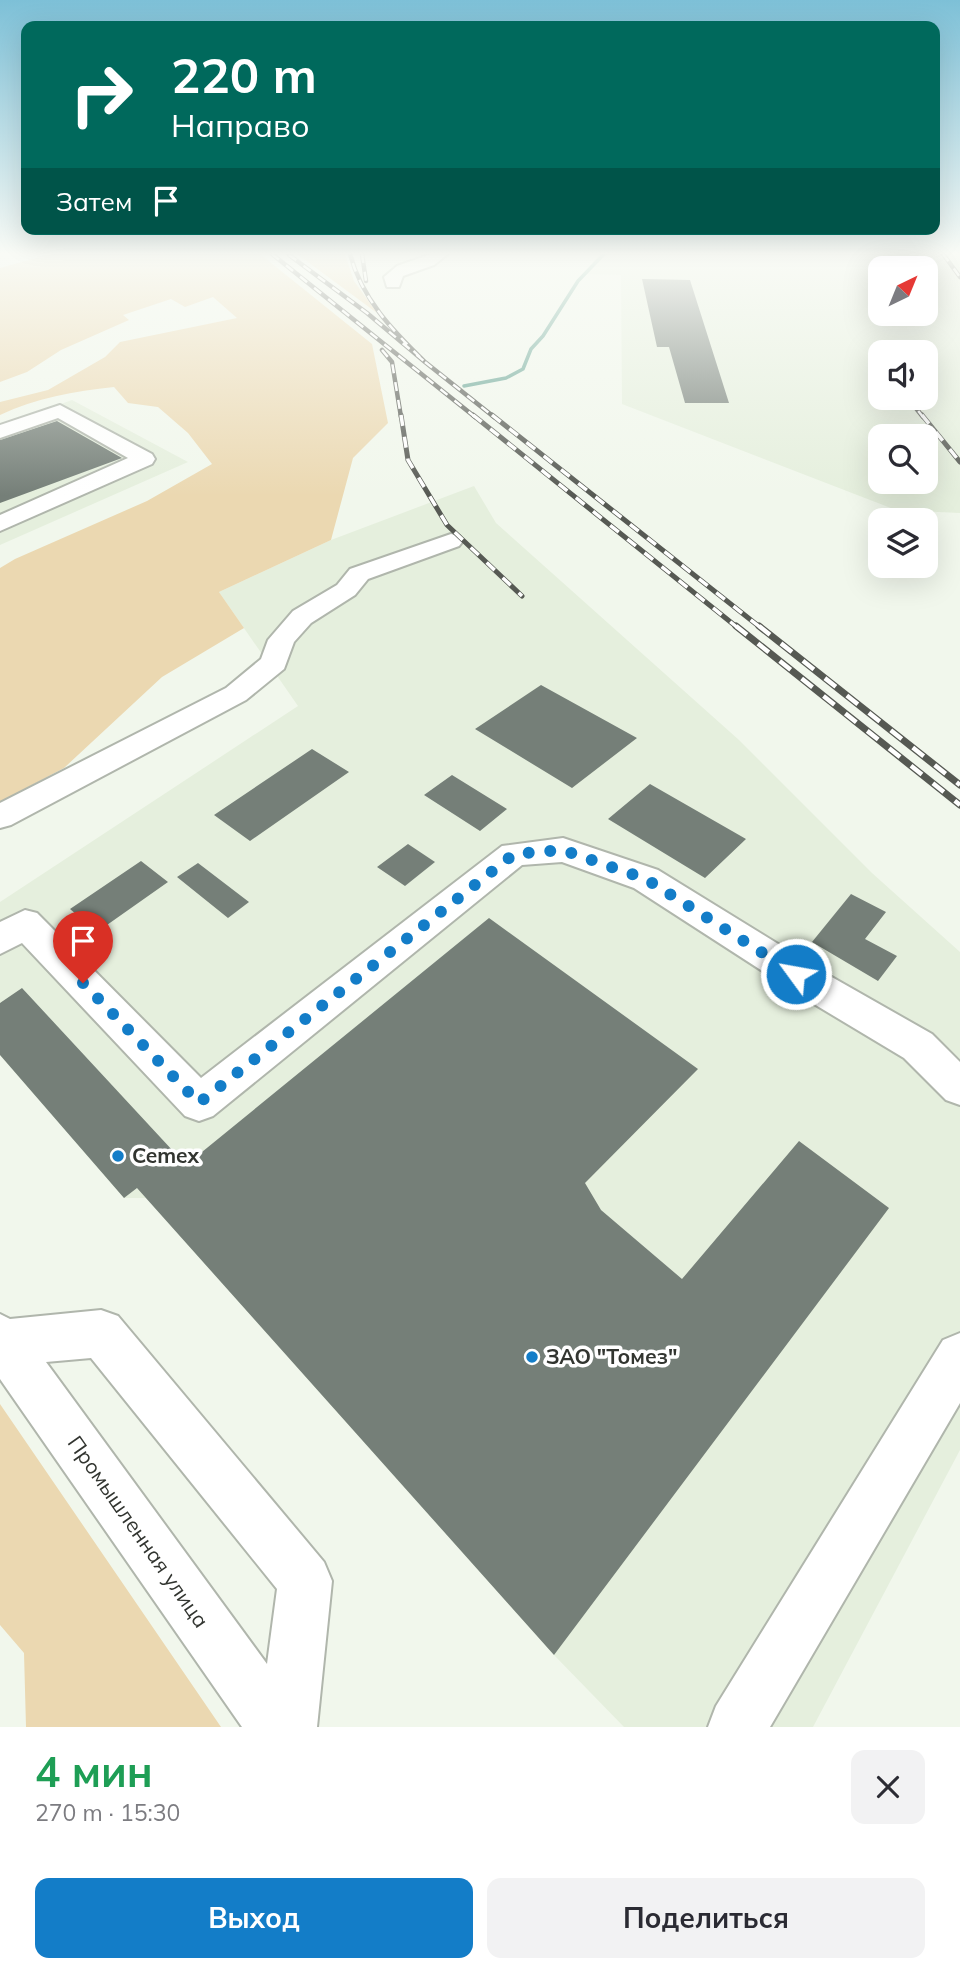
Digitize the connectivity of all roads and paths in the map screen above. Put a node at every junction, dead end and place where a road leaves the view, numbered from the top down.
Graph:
1 (0, 432) edge
2 (0, 524) edge
3 (451, 541) dead end
4 (0, 817) edge
5 (0, 940) edge
6 (960, 1088) edge
7 (2, 1340) edge
8 (960, 1357) edge
9 (277, 1727) edge
10 (288, 1727) edge
11 (737, 1727) edge

1 - 2 street
3 - 4 street
5 - 6 street
7 - 9 street, Промышленная улица
7 - 10 street
8 - 11 street

